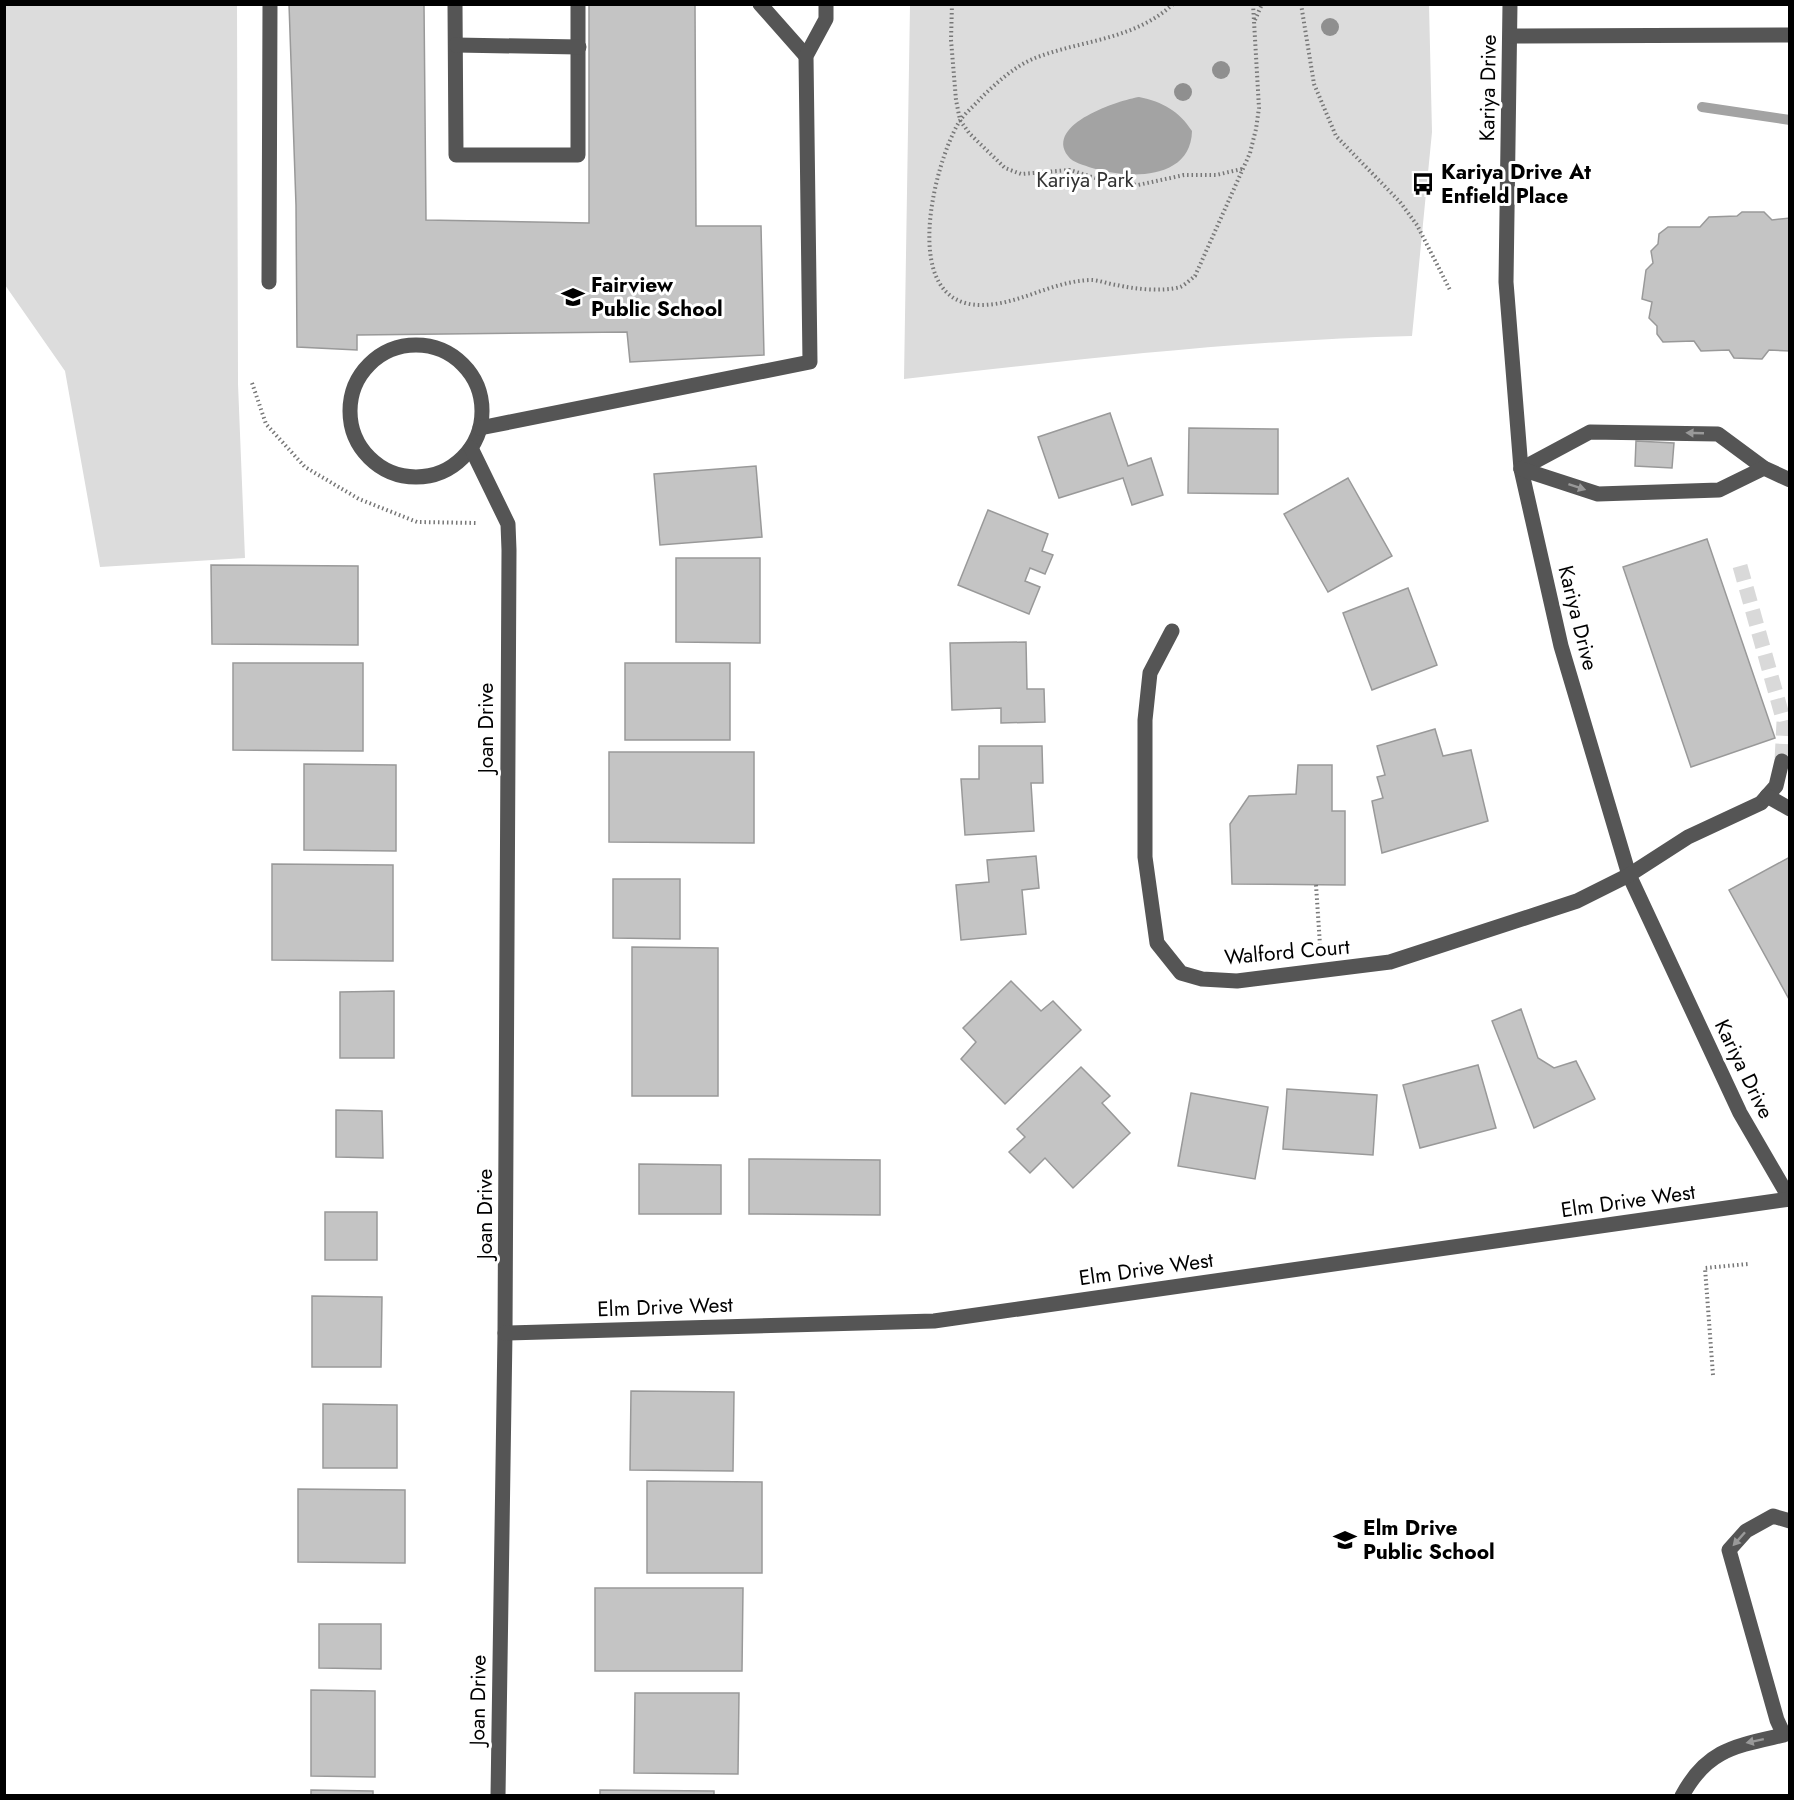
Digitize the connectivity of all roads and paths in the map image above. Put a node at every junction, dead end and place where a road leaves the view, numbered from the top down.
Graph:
1 (270, 4) edge
2 (455, 4) edge
3 (579, 4) edge
4 (760, 4) edge
5 (826, 4) edge
6 (952, 4) edge
7 (1173, 4) edge
8 (1253, 4) edge
9 (1262, 4) edge
10 (1301, 4) edge
11 (1510, 4) edge
12 (1255, 20) junction
13 (1790, 35) edge
14 (1510, 36) junction
15 (456, 45) junction
16 (579, 47) junction
17 (806, 56) junction
18 (960, 120) junction
19 (1242, 169) junction
20 (269, 282) dead end
21 (1450, 290) dead end
22 (252, 383) dead end
23 (480, 428) junction
24 (471, 448) junction
25 (1521, 468) junction
26 (1764, 468) junction
27 (1790, 480) edge
28 (508, 524) junction
29 (1172, 631) dead end
30 (1782, 761) tunnel mouth
31 (1767, 796) junction
32 (1790, 809) edge
33 (1629, 875) junction
34 (1316, 885) dead end
35 (1322, 972) junction
36 (1789, 1199) edge
37 (1748, 1264) dead end
38 (505, 1333) junction
39 (1713, 1375) dead end
40 (1790, 1521) edge
41 (1787, 1736) edge
42 (498, 1796) edge
43 (1682, 1796) edge

1 - 20 street
2 - 15 street
3 - 16 street
4 - 17 street
5 - 17 street
6 - 18 path
7 - 18 path
8 - 12 path
9 - 12 path
10 - 21 path
11 - 14 street, Kariya Drive
12 - 19 path
13 - 14 street
14 - 25 street, Kariya Drive
15 - 16 street
15 - 16 street
17 - 23 street
18 - 19 path
18 - 19 path
22 - 28 path
23 - 24 street
23 - 24 street
24 - 28 street
25 -> 26 street
26 -> 25 street
25 - 33 street, Kariya Drive
26 - 27 street
28 - 38 street, Joan Drive
29 - 35 street, Walford Court
30 - 31 street
31 - 32 street
31 - 33 street, Walford Court
33 - 35 street, Walford Court
33 - 36 street, Kariya Drive
34 - 35 path
36 - 38 street, Elm Drive West
37 - 39 path
38 - 42 street, Joan Drive
40 -> 41 street
41 -> 43 street

